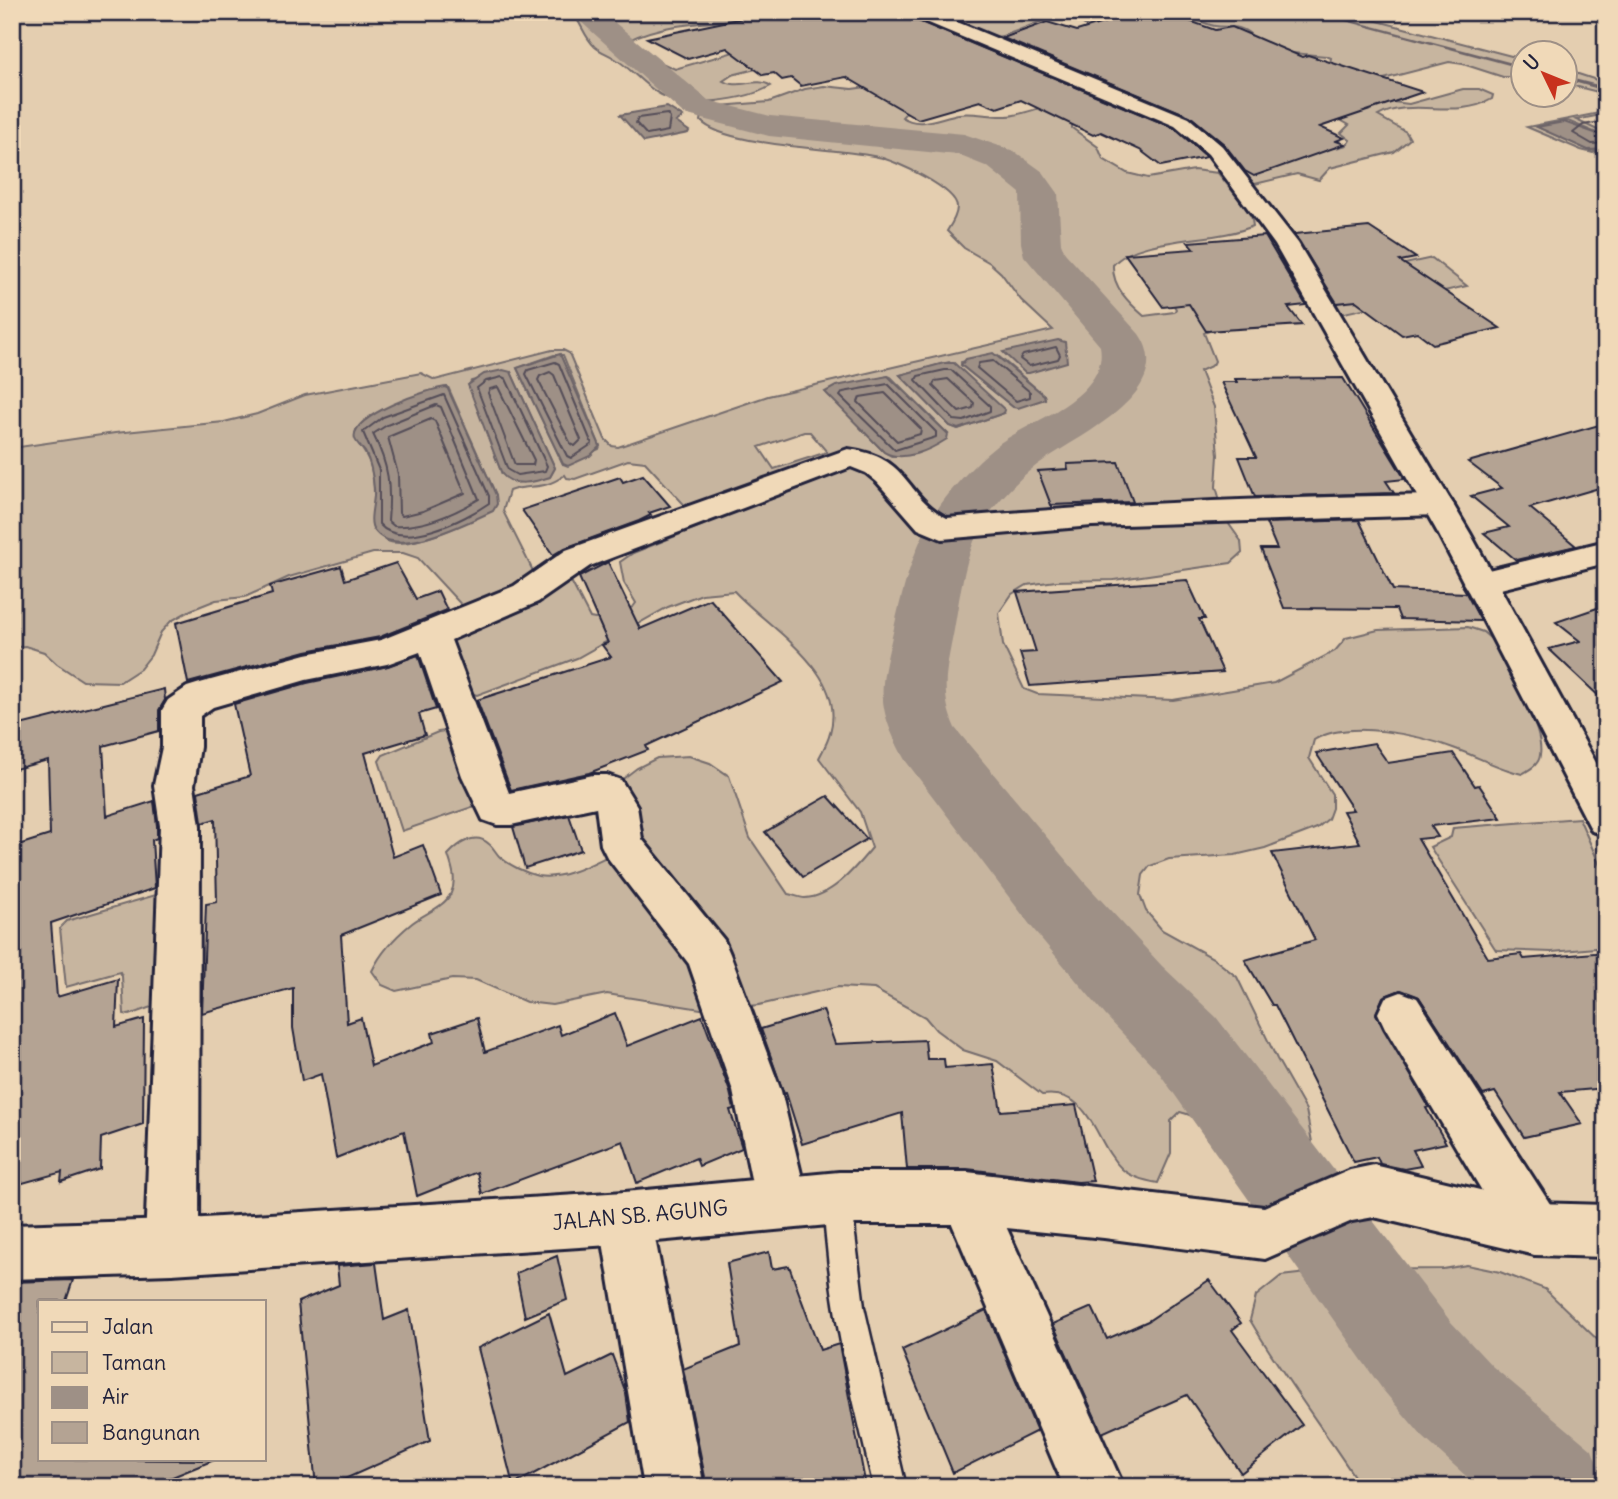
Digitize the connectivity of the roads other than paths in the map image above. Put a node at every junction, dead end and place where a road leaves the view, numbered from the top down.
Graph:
1 (918, 12) edge
2 (1438, 506) junction
3 (1606, 552) edge
4 (1480, 583) junction
5 (431, 634) junction
6 (1594, 772) edge
7 (1606, 819) edge
8 (1401, 1013) dead end
9 (839, 1198) junction
10 (967, 1198) junction
11 (782, 1203) junction
12 (625, 1218) junction
13 (1535, 1229) junction
14 (1606, 1231) edge
15 (172, 1247) junction
16 (12, 1252) edge
17 (674, 1487) edge
18 (890, 1487) edge
19 (1094, 1487) edge

1 - 2 street
2 - 4 street
2 - 5 street
3 - 4 street
4 - 6 street
5 - 11 street
5 - 15 street
6 - 7 street
8 - 13 street
9 - 10 street, JALAN SB. AGUNG
9 - 11 street, JALAN SB. AGUNG
9 - 18 lane
10 - 13 street, JALAN SB. AGUNG
10 - 19 street
11 - 12 street, JALAN SB. AGUNG
12 - 15 street, JALAN SB. AGUNG
12 - 17 street
13 - 14 street
15 - 16 street, JALAN SB. AGUNG

